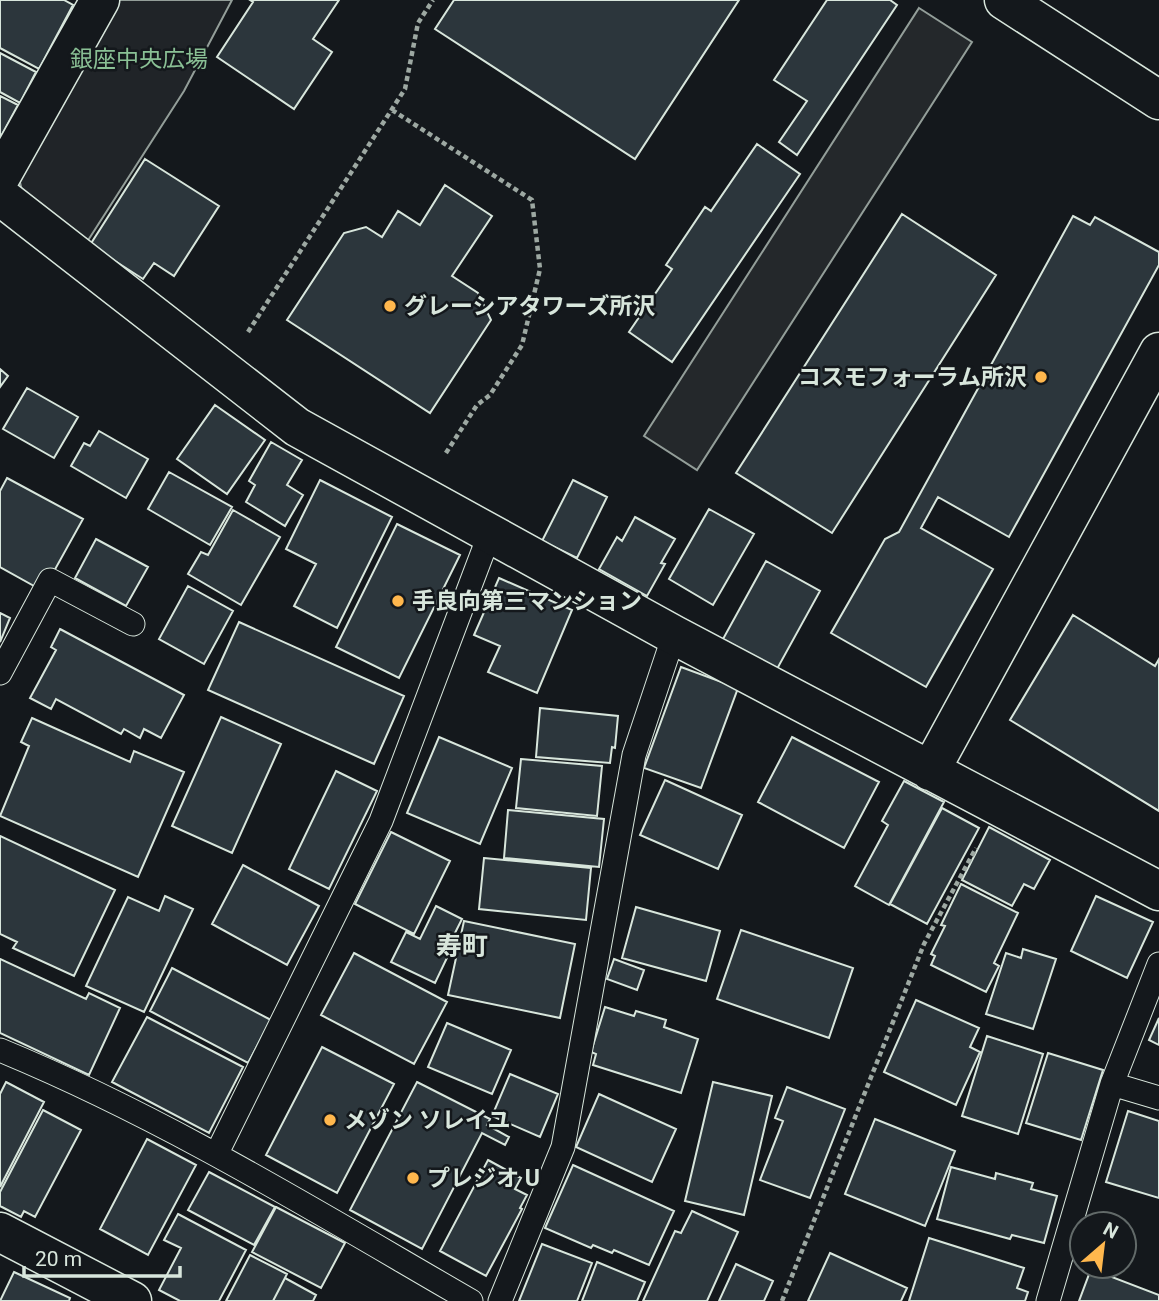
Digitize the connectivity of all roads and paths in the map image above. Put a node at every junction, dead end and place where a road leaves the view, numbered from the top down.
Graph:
1 (100, 0) edge
2 (433, 0) edge
3 (1004, 0) edge
4 (1159, 100) edge
5 (392, 110) junction
6 (0, 178) edge
7 (0, 196) edge
8 (1159, 352) edge
9 (224, 370) junction
10 (419, 495) junction
11 (489, 533) junction
12 (133, 624) dead end
13 (674, 635) junction
14 (0, 673) edge
15 (930, 771) junction
16 (998, 807) junction
17 (1159, 891) edge
18 (1159, 964) edge
19 (0, 1050) edge
20 (1112, 1084) junction
21 (1159, 1098) edge
22 (217, 1153) junction
23 (0, 1232) edge
24 (132, 1301) edge
25 (471, 1301) edge
26 (500, 1301) edge
27 (782, 1301) edge
28 (1048, 1301) edge

1 - 6 street
2 - 5 path
3 - 4 street
5 - 9 path
5 - 10 path
7 - 9 street
8 - 15 street
9 - 10 street
10 - 11 street
11 - 13 street
11 - 22 lane
12 - 14 lane
13 - 15 street
13 - 26 lane
15 - 16 street
16 - 17 street
16 - 27 path
18 - 20 lane
19 - 22 lane
20 - 21 lane
20 - 28 lane
22 - 25 lane
23 - 24 street

